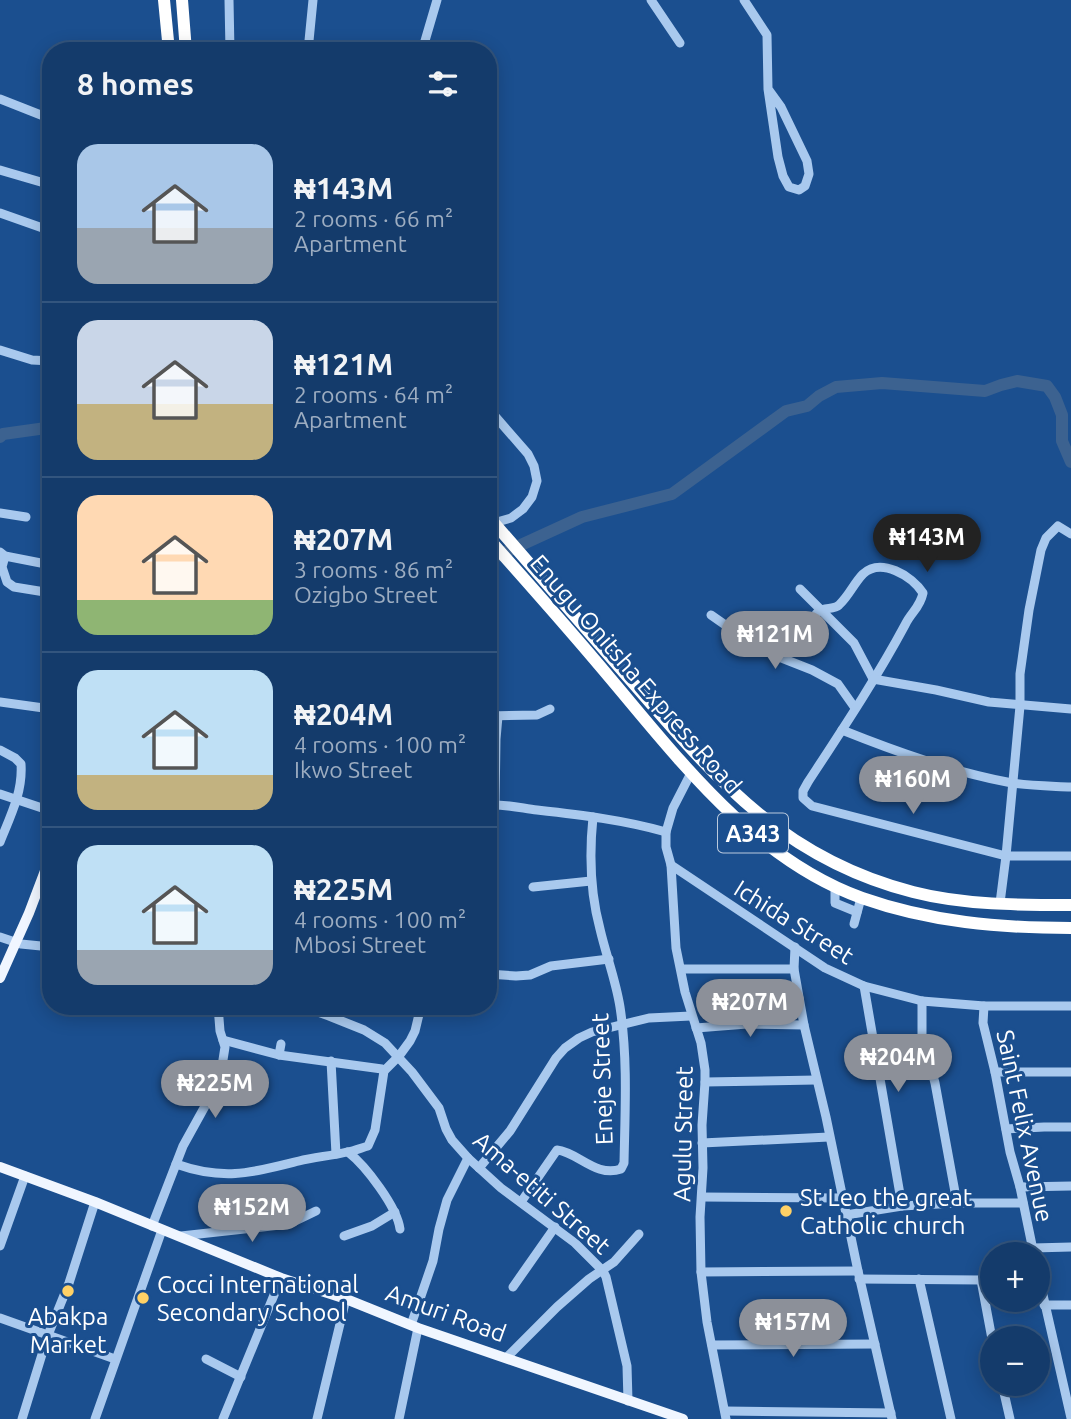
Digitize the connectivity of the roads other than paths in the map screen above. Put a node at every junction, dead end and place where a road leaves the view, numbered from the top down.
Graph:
1 (164, 0) edge
2 (182, 0) edge
3 (229, 0) edge
4 (313, 0) edge
5 (436, 0) edge
6 (651, 0) edge
7 (744, 0) edge
8 (169, 42) edge
9 (186, 42) edge
10 (230, 42) edge
11 (308, 42) edge
12 (424, 42) edge
13 (680, 43) dead end
14 (768, 89) junction
15 (0, 99) edge
16 (42, 115) edge
17 (0, 170) edge
18 (42, 182) edge
19 (0, 213) edge
20 (42, 228) edge
21 (0, 350) edge
22 (42, 361) edge
23 (497, 418) edge
24 (0, 513) edge
25 (26, 517) dead end
26 (497, 522) edge
27 (497, 528) edge
28 (1071, 534) edge
29 (497, 546) edge
30 (2, 554) edge
31 (42, 563) edge
32 (532, 577) junction
33 (800, 589) dead end
34 (42, 592) edge
35 (821, 610) junction
36 (711, 615) dead end
37 (779, 657) junction
38 (873, 679) junction
39 (0, 702) edge
40 (1020, 706) junction
41 (42, 708) edge
42 (855, 708) junction
43 (550, 709) dead end
44 (1071, 709) edge
45 (497, 716) edge
46 (842, 730) junction
47 (0, 750) edge
48 (691, 773) junction
49 (1012, 783) junction
50 (1071, 787) edge
51 (0, 794) edge
52 (17, 800) junction
53 (497, 806) edge
54 (42, 807) edge
55 (593, 817) junction
56 (666, 832) junction
57 (0, 842) edge
58 (1006, 856) junction
59 (1071, 856) edge
60 (671, 865) junction
61 (42, 879) edge
62 (591, 881) junction
63 (835, 886) junction
64 (533, 887) dead end
65 (42, 888) edge
66 (861, 898) junction
67 (1000, 903) junction
68 (1071, 905) edge
69 (857, 912) junction
70 (854, 924) dead end
71 (1071, 928) edge
72 (0, 937) edge
73 (18, 943) junction
74 (42, 946) edge
75 (795, 947) junction
76 (609, 959) junction
77 (794, 968) junction
78 (681, 969) junction
79 (497, 975) edge
80 (0, 978) edge
81 (864, 986) junction
82 (0, 989) edge
83 (922, 1001) junction
84 (984, 1006) junction
85 (1071, 1006) edge
86 (219, 1015) edge
87 (326, 1015) edge
88 (419, 1015) edge
89 (691, 1016) junction
90 (803, 1025) junction
91 (622, 1026) junction
92 (696, 1028) junction
93 (223, 1040) junction
94 (281, 1044) dead end
95 (279, 1055) junction
96 (399, 1056) junction
97 (331, 1061) junction
98 (384, 1071) junction
99 (995, 1072) junction
100 (1071, 1072) edge
101 (816, 1080) junction
102 (705, 1082) junction
103 (1071, 1128) edge
104 (1006, 1129) junction
105 (829, 1137) junction
106 (702, 1143) junction
107 (348, 1152) junction
108 (336, 1154) junction
109 (468, 1158) junction
110 (176, 1164) junction
111 (0, 1167) edge
112 (479, 1168) junction
113 (25, 1176) junction
114 (1071, 1186) edge
115 (1020, 1187) junction
116 (702, 1196) junction
117 (843, 1198) junction
118 (96, 1202) junction
119 (520, 1202) junction
120 (957, 1203) junction
121 (1023, 1203) junction
122 (902, 1206) junction
123 (316, 1211) dead end
124 (395, 1212) junction
125 (846, 1214) junction
126 (555, 1227) junction
127 (157, 1228) junction
128 (400, 1229) dead end
129 (639, 1234) dead end
130 (176, 1236) junction
131 (344, 1236) dead end
132 (1031, 1242) edge
133 (0, 1247) edge
134 (1071, 1247) edge
135 (1050, 1249) edge
136 (603, 1271) junction
137 (701, 1272) junction
138 (859, 1275) junction
139 (281, 1278) junction
140 (919, 1279) junction
141 (980, 1280) edge
142 (513, 1287) dead end
143 (346, 1299) junction
144 (1050, 1305) edge
145 (1071, 1305) edge
146 (1046, 1312) edge
147 (0, 1318) edge
148 (415, 1326) junction
149 (48, 1335) junction
150 (875, 1344) junction
151 (712, 1345) junction
152 (506, 1358) junction
153 (115, 1359) junction
154 (206, 1359) dead end
155 (1058, 1359) junction
156 (1071, 1359) edge
157 (241, 1377) junction
158 (1005, 1396) edge
159 (628, 1401) junction
160 (726, 1415) edge
161 (892, 1416) edge
162 (1071, 1418) edge
163 (22, 1419) edge
164 (95, 1419) edge
165 (223, 1419) edge
166 (317, 1419) edge
167 (399, 1419) edge
168 (683, 1419) edge
169 (951, 1419) edge
170 (1010, 1419) edge

1 - 8 highway
2 - 9 highway
3 - 10 street
4 - 11 street
5 - 12 street
6 - 13 street
7 - 14 street
14 - 14 street
15 - 16 street
17 - 18 street
19 - 20 street
21 - 22 street
23 - 26 street
24 - 25 street
27 - 32 highway, Enugu Onitsha Express Road / A343
28 - 40 street
29 - 32 highway, Enugu Onitsha Express Road / A343
30 - 31 street
30 - 34 street
32 - 48 highway, Enugu Onitsha Express Road / A343
32 - 67 highway, Enugu Onitsha Express Road / A343
33 - 35 street
35 - 37 street
35 - 38 street
35 - 38 street
36 - 37 street
37 - 42 street
38 - 40 street
38 - 42 street
39 - 41 street
40 - 44 street
40 - 49 street
42 - 46 street
43 - 45 street
46 - 49 street
46 - 58 street
47 - 52 street
48 - 56 street, Agulu Street
48 - 63 highway, Enugu Onitsha Express Road / A343
49 - 50 street
49 - 58 street
51 - 52 street
52 - 54 street
52 - 57 street
53 - 55 street
55 - 56 street
55 - 62 street, Eneje Street
56 - 60 street, Agulu Street
58 - 59 street
58 - 67 street
60 - 75 street, Ichida Street
60 - 78 street, Agulu Street
61 - 73 main road
62 - 64 street
62 - 76 street, Eneje Street
63 - 66 highway, Enugu Onitsha Express Road / A343
63 - 69 street
65 - 73 main road
66 - 69 street
66 - 71 highway, Enugu Onitsha Express Road / A343
67 - 68 highway, Enugu Onitsha Express Road / A343
69 - 70 street
72 - 73 street
73 - 74 street
73 - 80 main road
73 - 82 main road
75 - 77 street
75 - 81 street, Ichida Street
76 - 79 street
76 - 91 street, Eneje Street
77 - 78 street
77 - 90 street
78 - 89 street, Agulu Street
81 - 83 street, Ichida Street
81 - 122 street
83 - 84 street, Ichida Street
83 - 120 street
84 - 85 street, Ichida Street
84 - 99 street, Saint Felix Avenue
86 - 93 street
87 - 96 street, Ama-etiti Street
88 - 96 street
89 - 91 street
89 - 92 street, Agulu Street
90 - 92 street
90 - 101 street
91 - 112 street
91 - 119 street, Eneje Street
92 - 102 street, Agulu Street
93 - 95 street
93 - 110 street
94 - 95 street
95 - 97 street
96 - 98 street
96 - 109 street, Ama-etiti Street
97 - 98 street
97 - 108 street
98 - 107 street
99 - 100 street
99 - 104 street, Saint Felix Avenue
101 - 102 street
101 - 105 street
102 - 106 street, Agulu Street
103 - 104 street
104 - 115 street, Saint Felix Avenue
105 - 106 street
105 - 117 street
106 - 116 street, Agulu Street
107 - 108 street
107 - 124 street
108 - 110 street
109 - 112 street, Ama-etiti Street
109 - 148 street
110 - 127 street
111 - 113 main road, Amuri Road
112 - 119 street, Ama-etiti Street
113 - 118 main road, Amuri Road
113 - 133 street
114 - 115 street
115 - 121 street, Saint Felix Avenue
116 - 117 street
116 - 137 street, Agulu Street
117 - 125 street
118 - 127 main road, Amuri Road
118 - 149 street
119 - 126 street, Ama-etiti Street
120 - 121 street
120 - 122 street
121 - 132 street, Saint Felix Avenue
122 - 125 street
123 - 130 street
124 - 128 street
124 - 131 street
125 - 138 street
126 - 136 street, Ama-etiti Street
126 - 142 street
127 - 130 main road, Amuri Road
127 - 153 street
129 - 136 street
130 - 139 main road, Amuri Road
134 - 135 street
136 - 152 street
136 - 159 street, Ama-etiti Street
137 - 138 street
137 - 151 street, Agulu Street
138 - 140 street
138 - 150 street
139 - 143 main road, Amuri Road
139 - 157 street
140 - 141 street
140 - 169 street
143 - 148 main road, Amuri Road
143 - 166 street
144 - 145 street
146 - 155 street
147 - 149 street
148 - 152 main road, Amuri Road
148 - 167 street
149 - 153 street
149 - 163 street
150 - 151 street
150 - 161 street
151 - 160 street, Agulu Street
152 - 159 main road, Amuri Road
153 - 164 street
154 - 157 street
155 - 156 street
155 - 162 street
157 - 165 street
158 - 170 street
159 - 168 main road, Amuri Road
160 - 161 street

